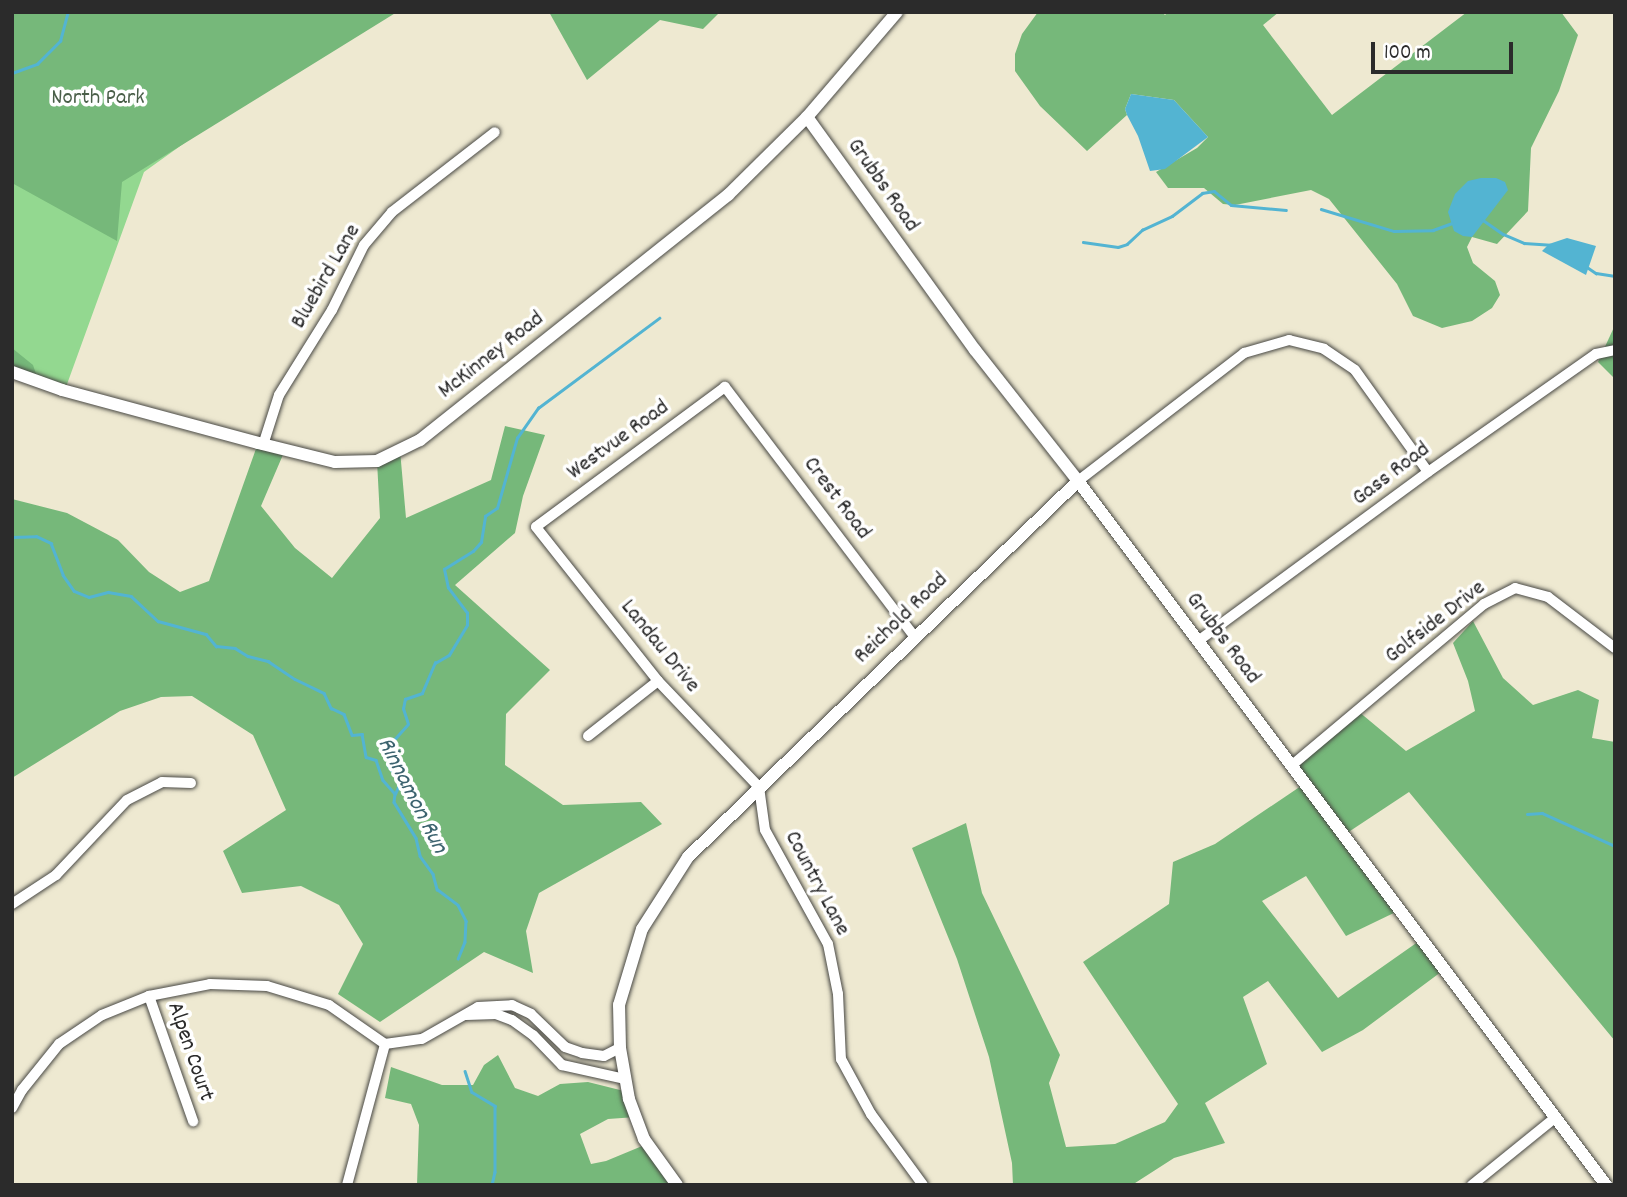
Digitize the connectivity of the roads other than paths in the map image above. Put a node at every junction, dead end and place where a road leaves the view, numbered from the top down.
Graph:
1 (897, 12) edge
2 (807, 117) junction
3 (495, 132) dead end
4 (1615, 350) edge
5 (12, 372) edge
6 (725, 387) joint
7 (263, 444) junction
8 (1427, 472) junction
9 (1078, 481) junction
10 (536, 527) joint
11 (914, 636) junction
12 (1198, 641) junction
13 (1615, 648) edge
14 (658, 681) junction
15 (588, 736) dead end
16 (1291, 766) junction
17 (191, 783) dead end
18 (759, 788) junction
19 (12, 904) edge
20 (149, 996) junction
21 (466, 1015) junction
22 (385, 1044) junction
23 (620, 1048) junction
24 (625, 1079) junction
25 (12, 1108) edge
26 (1556, 1117) junction
27 (193, 1121) dead end
28 (347, 1185) edge
29 (677, 1185) edge
30 (923, 1185) edge
31 (1472, 1185) edge
32 (1606, 1185) edge

1 - 2 street, McKinney Road
2 - 7 street, McKinney Road
2 - 9 street, Grubbs Road
3 - 7 street, Bluebird Lane
4 - 8 street, Gass Road
5 - 7 street, McKinney Road
6 - 10 street, Westvue Road
6 - 11 street, Crest Road
8 - 9 street, Reichold Road
8 - 12 street, Gass Road
9 - 11 street, Reichold Road
9 - 12 street, Grubbs Road
10 - 14 street, Landau Drive
11 - 18 street, Reichold Road
12 - 16 street, Grubbs Road
13 - 16 street, Golfside Drive
14 - 15 street
14 - 18 street, Landau Drive
16 - 26 street, Grubbs Road
17 - 19 street
18 - 23 street, Reichold Road
18 - 30 street, Country Lane
20 - 22 street
20 - 25 street
20 - 27 street, Alpen Court
21 - 22 street
21 - 23 street
21 - 24 street
22 - 28 street
23 - 24 street, Reichold Road
24 - 29 street, Reichold Road
26 - 31 street
26 - 32 street, Grubbs Road

